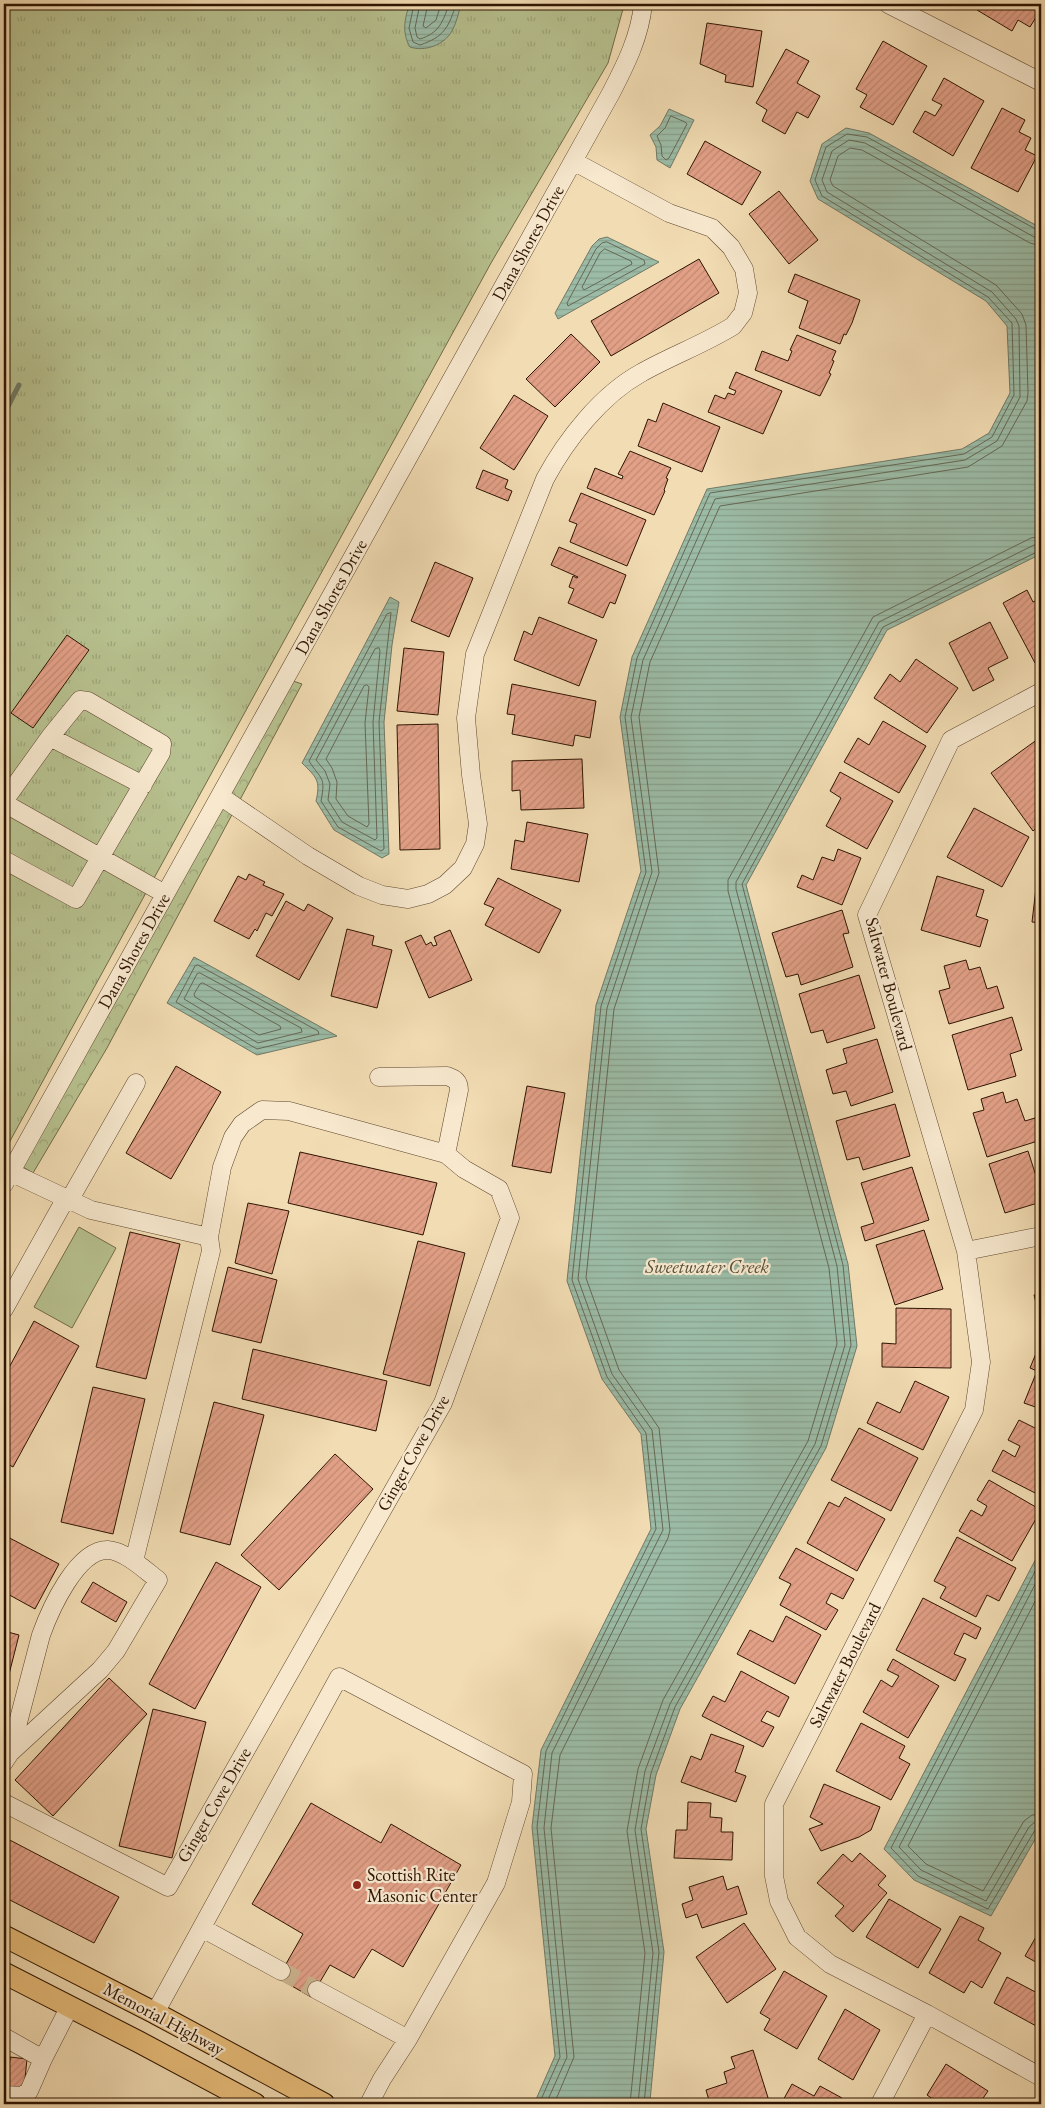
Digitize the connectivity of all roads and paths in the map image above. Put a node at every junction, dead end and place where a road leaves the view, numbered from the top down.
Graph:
1 (643, 4) edge
2 (888, 4) edge
3 (1041, 82) edge
4 (573, 160) junction
5 (1041, 692) edge
6 (50, 737) junction
7 (143, 785) junction
8 (220, 796) junction
9 (4, 802) edge
10 (101, 857) junction
11 (4, 860) edge
12 (165, 894) junction
13 (379, 1077) dead end
14 (136, 1083) dead end
15 (446, 1154) junction
16 (7, 1178) edge
17 (68, 1198) junction
18 (1041, 1236) edge
19 (209, 1237) junction
20 (966, 1251) junction
21 (4, 1309) edge
22 (134, 1561) junction
23 (7, 1758) edge
24 (4, 1803) edge
25 (202, 1928) junction
26 (4, 1936) edge
27 (282, 1971) tunnel mouth
28 (4, 1972) edge
29 (85, 1977) junction
30 (317, 1990) tunnel mouth
31 (70, 2006) junction
32 (155, 2013) junction
33 (927, 2014) junction
34 (4, 2038) edge
35 (408, 2039) junction
36 (43, 2059) junction
37 (1041, 2077) edge
38 (4, 2094) edge
39 (255, 2104) edge
40 (324, 2104) edge
41 (369, 2104) edge
42 (880, 2104) edge

1 - 4 street, Dana Shores Drive
2 - 3 street
4 - 8 street, Dana Shores Drive
4 - 8 street
5 - 20 street, Saltwater Boulevard
6 - 7 street
6 - 7 street
6 - 9 street
7 - 10 street
8 - 12 street, Dana Shores Drive
9 - 10 street
10 - 11 street
10 - 12 street
12 - 16 street, Dana Shores Drive
13 - 15 street
14 - 17 street
15 - 19 street, Ginger Cove Drive
15 - 24 street, Ginger Cove Drive
16 - 17 street
17 - 19 street
17 - 21 street
18 - 20 street
19 - 22 street, Ginger Cove Drive
20 - 33 street, Saltwater Boulevard
22 - 23 street
22 - 23 street
25 - 27 street
25 - 32 street
25 - 35 street
26 - 29 main road, Memorial Highway
28 - 31 main road, Memorial Highway
29 - 31 main road
29 - 32 main road, Memorial Highway
30 - 35 street
31 - 36 street
31 - 39 main road, Memorial Highway
32 - 40 main road, Memorial Highway
33 - 37 street, Saltwater Boulevard
33 - 42 street
34 - 36 street
35 - 41 street
36 - 38 street

